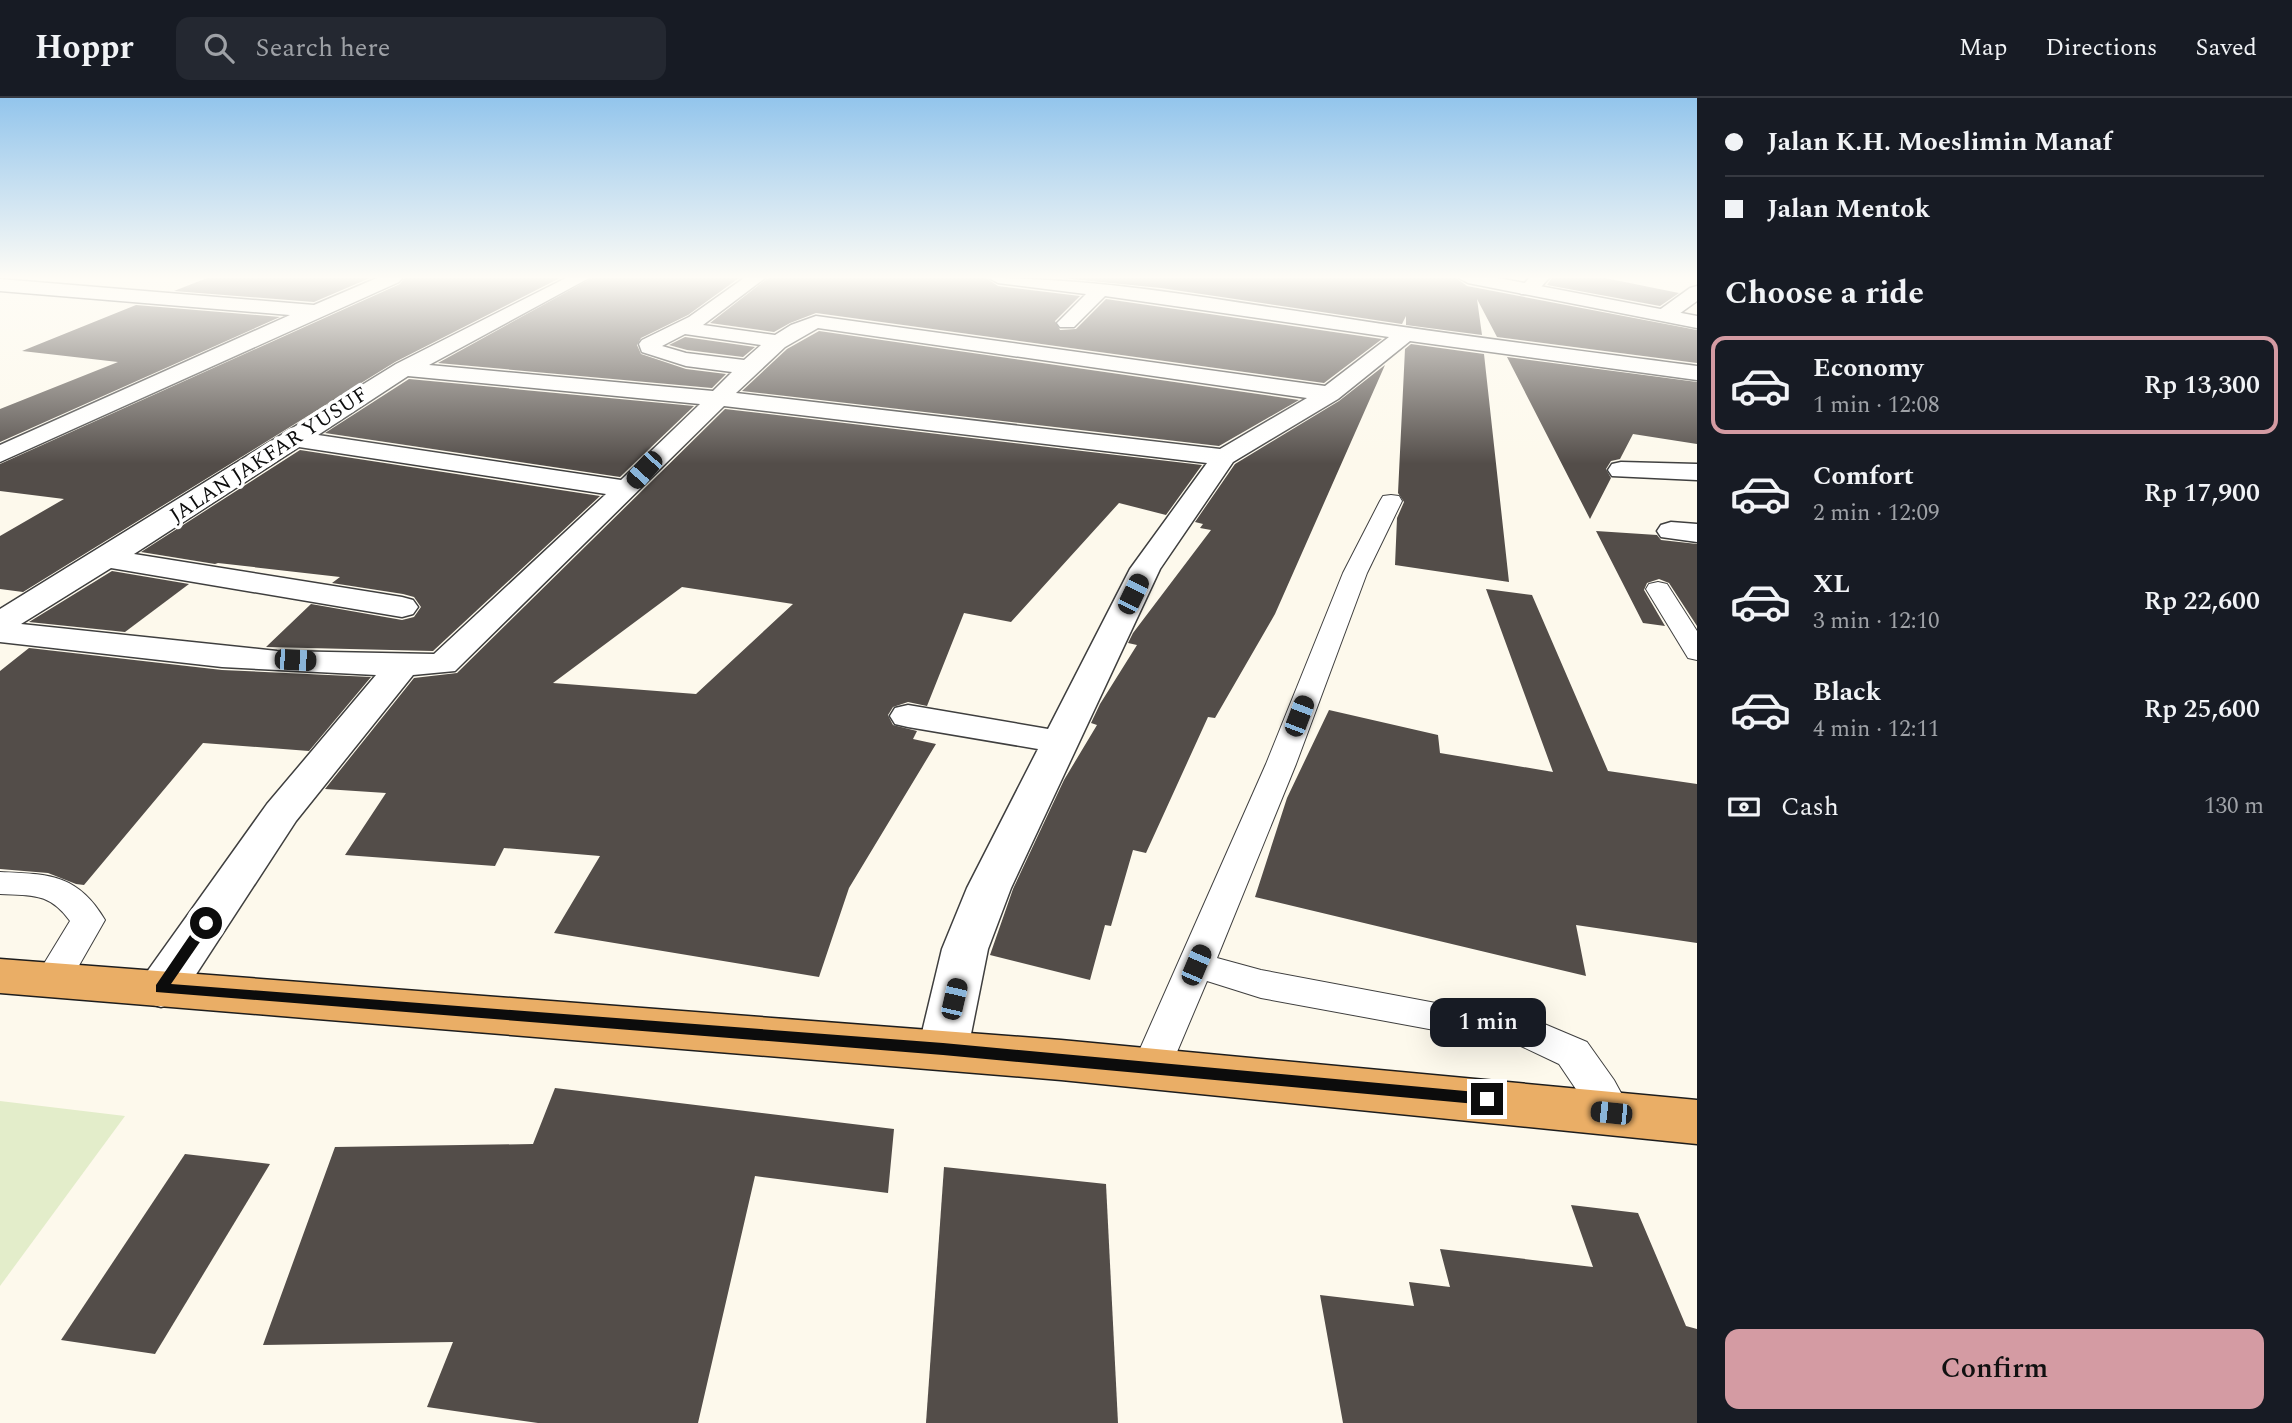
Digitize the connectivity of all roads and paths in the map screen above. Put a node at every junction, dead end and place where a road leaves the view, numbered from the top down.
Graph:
1 (252, 340) edge
2 (460, 340) edge
3 (658, 340) edge
4 (766, 340) edge
5 (784, 340) edge
6 (955, 340) edge
7 (1399, 340) edge
8 (1450, 340) edge
9 (781, 342) junction
10 (750, 367) junction
11 (404, 369) junction
12 (1697, 373) edge
13 (1330, 394) junction
14 (718, 397) junction
15 (295, 439) junction
16 (0, 454) edge
17 (1224, 457) junction
18 (1621, 470) dead end
19 (1697, 472) edge
20 (627, 489) junction
21 (1391, 501) dead end
22 (105, 558) junction
23 (1658, 589) dead end
24 (402, 607) dead end
25 (0, 623) edge
26 (0, 632) edge
27 (1697, 652) edge
28 (402, 666) junction
29 (908, 716) dead end
30 (1060, 742) junction
31 (0, 883) edge
32 (1196, 965) junction
33 (0, 976) edge
34 (52, 980) junction
35 (161, 989) junction
36 (943, 1049) junction
37 (1152, 1067) junction
38 (1611, 1113) junction
39 (1697, 1122) edge

1 - 16 street
2 - 11 street, JALAN JAKFAR YUSUF
3 - 10 street
4 - 9 street
5 - 9 street
6 - 13 street
7 - 13 street
8 - 12 street
9 - 10 street
10 - 14 street
11 - 14 street
11 - 15 street, JALAN JAKFAR YUSUF
13 - 17 street
14 - 17 street
14 - 20 street
15 - 20 street
15 - 22 street, JALAN JAKFAR YUSUF
17 - 30 street
18 - 19 street
20 - 28 street
21 - 32 lane
22 - 24 street
22 - 25 street, JALAN JAKFAR YUSUF
23 - 27 lane
26 - 28 street
28 - 35 street
29 - 30 street
30 - 36 street
31 - 34 lane
32 - 37 lane
32 - 38 lane
33 - 34 highway
34 - 35 highway
35 - 36 highway
36 - 37 highway
37 - 38 highway
38 - 39 highway

